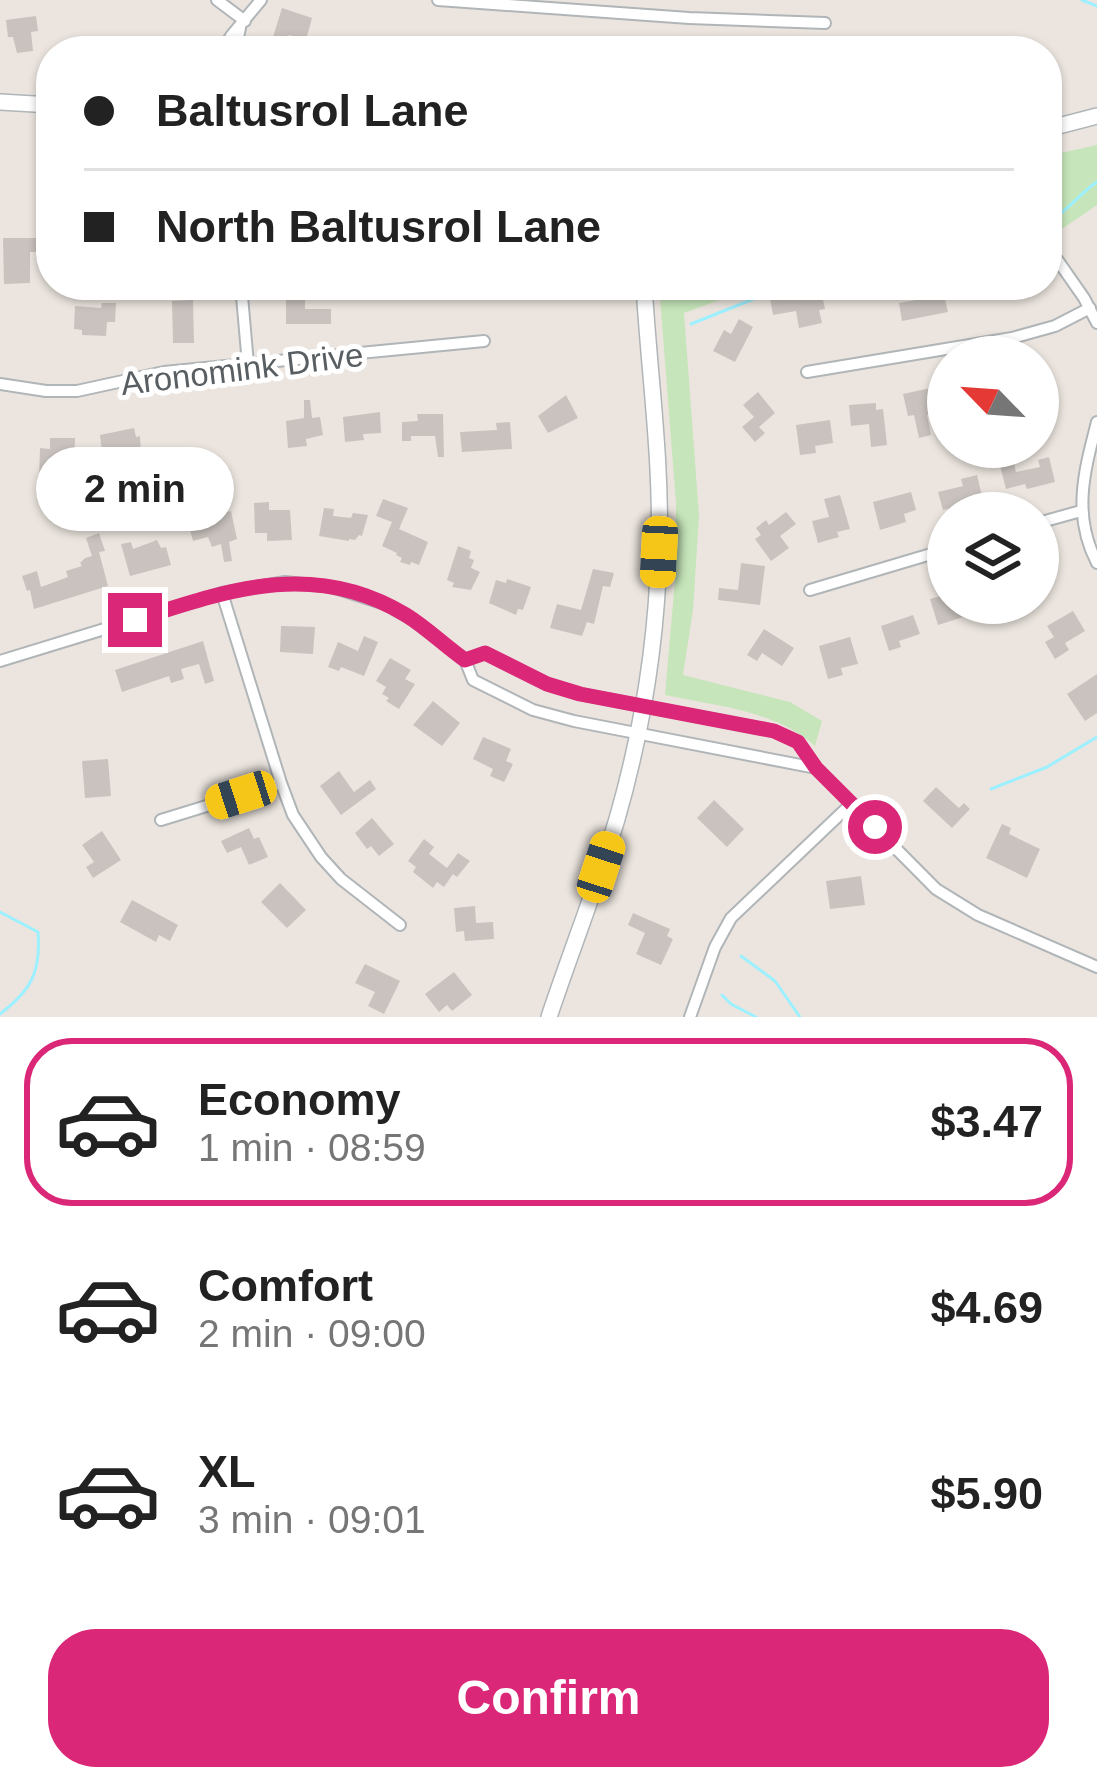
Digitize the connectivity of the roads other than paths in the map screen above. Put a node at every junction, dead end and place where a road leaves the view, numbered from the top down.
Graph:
1 (217, 0) edge
2 (261, 0) edge
3 (438, 0) edge
4 (572, 5) edge
5 (825, 22) dead end
6 (242, 24) junction
7 (231, 36) edge
8 (239, 36) edge
9 (0, 102) edge
10 (36, 104) edge
11 (1097, 116) edge
12 (1062, 125) edge
13 (1062, 267) edge
14 (242, 300) edge
15 (645, 300) edge
16 (1090, 308) junction
17 (1097, 323) edge
18 (484, 341) dead end
19 (248, 364) junction
20 (807, 372) dead end
21 (0, 383) edge
22 (1097, 422) edge
23 (1081, 511) junction
24 (1059, 517) edge
25 (927, 555) edge
26 (1097, 563) edge
27 (810, 590) dead end
28 (222, 592) junction
29 (465, 660) junction
30 (0, 661) edge
31 (642, 706) junction
32 (636, 733) junction
33 (816, 768) junction
34 (281, 783) junction
35 (852, 803) junction
36 (161, 820) dead end
37 (400, 925) dead end
38 (1097, 967) edge
39 (548, 1017) edge
40 (690, 1017) edge

1 - 6 street
2 - 6 street
3 - 4 street
4 - 5 street
6 - 7 street
6 - 8 street
9 - 10 street
11 - 12 street
13 - 16 street
14 - 19 street
15 - 31 street
16 - 17 street
16 - 20 street
18 - 19 street, Aronomink Drive
19 - 21 street, Aronomink Drive
22 - 23 street
23 - 24 street
23 - 26 street
25 - 27 street
28 - 29 street
28 - 30 street
28 - 34 street
29 - 31 street
29 - 32 street
31 - 32 street
31 - 33 street
32 - 33 street
32 - 39 street
33 - 35 street
34 - 36 street
34 - 37 street
35 - 38 street
35 - 40 street

